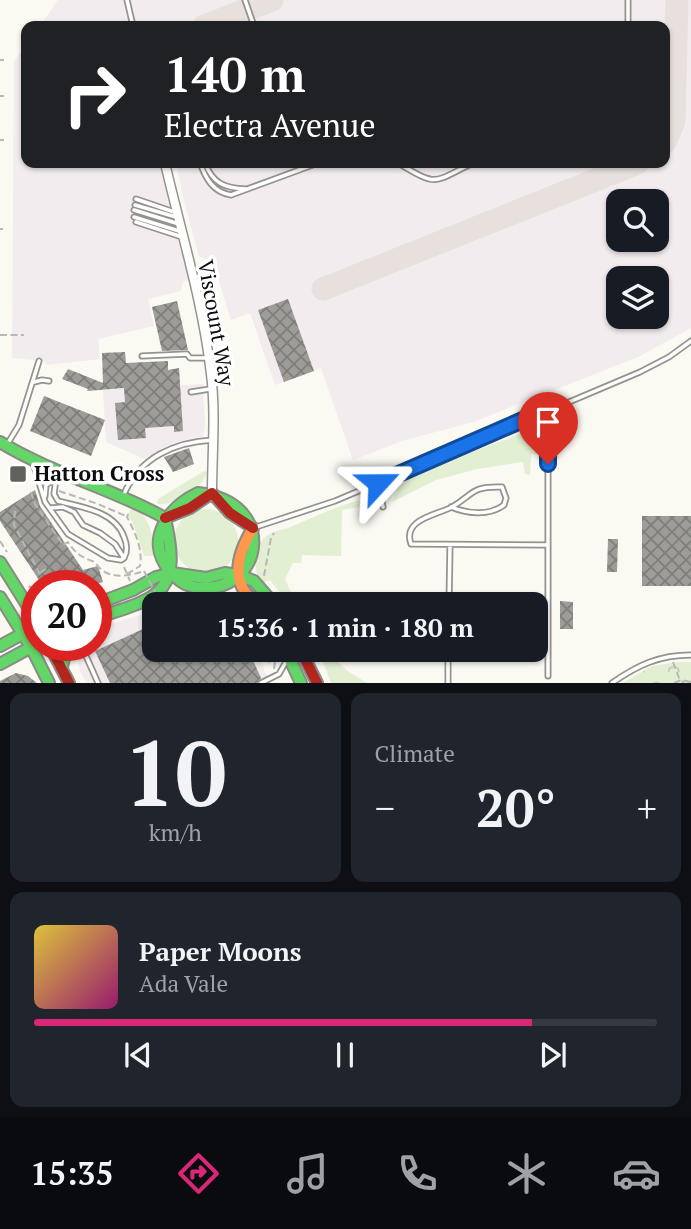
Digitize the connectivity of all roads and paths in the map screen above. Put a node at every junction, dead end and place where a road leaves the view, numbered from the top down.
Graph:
1 (127, 0) edge
2 (244, 0) edge
3 (628, 0) edge
4 (132, 21) edge
5 (252, 21) edge
6 (628, 21) edge
7 (166, 168) edge
8 (206, 168) edge
9 (298, 168) edge
10 (406, 168) edge
11 (463, 168) edge
12 (136, 199) dead end
13 (134, 208) dead end
14 (135, 220) dead end
15 (179, 225) junction
16 (0, 335) edge
17 (24, 335) dead end
18 (691, 341) edge
19 (142, 356) dead end
20 (209, 358) junction
21 (39, 361) dead end
22 (49, 381) dead end
23 (33, 383) junction
24 (212, 389) junction
25 (191, 392) dead end
26 (548, 409) junction
27 (212, 440) junction
28 (3, 444) edge
29 (33, 462) junction
30 (58, 476) junction
31 (378, 483) junction
32 (54, 489) junction
33 (212, 493) junction
34 (128, 499) junction
35 (45, 502) junction
36 (48, 507) junction
37 (383, 507) dead end
38 (451, 507) junction
39 (15, 511) dead end
40 (127, 517) junction
41 (164, 518) junction
42 (253, 528) junction
43 (274, 533) dead end
44 (450, 545) junction
45 (548, 545) junction
46 (122, 559) junction
47 (0, 562) edge
48 (47, 568) dead end
49 (38, 570) edge
50 (44, 570) edge
51 (172, 573) junction
52 (127, 574) junction
53 (239, 575) junction
54 (264, 577) dead end
55 (155, 592) edge
56 (245, 592) edge
57 (263, 592) edge
58 (449, 592) edge
59 (21, 593) edge
60 (0, 597) edge
61 (112, 598) edge
62 (112, 612) edge
63 (21, 630) edge
64 (21, 634) edge
65 (0, 646) edge
66 (21, 652) edge
67 (691, 654) edge
68 (671, 655) junction
69 (37, 661) edge
70 (59, 661) edge
71 (63, 661) edge
72 (88, 661) edge
73 (275, 662) edge
74 (284, 662) edge
75 (291, 662) edge
76 (306, 662) edge
77 (448, 662) edge
78 (0, 664) edge
79 (62, 667) junction
80 (272, 671) dead end
81 (548, 676) dead end
82 (682, 682) edge
83 (691, 682) edge
84 (49, 683) edge
85 (69, 683) edge
86 (98, 683) edge
87 (261, 683) edge
88 (301, 683) edge
89 (317, 683) edge
90 (448, 683) edge
91 (612, 683) edge
92 (674, 683) edge

1 - 4 lane
2 - 5 lane
3 - 6 lane
7 - 15 street, Viscount Way
8 - 9 lane
10 - 11 lane
12 - 15 lane
13 - 15 lane
14 - 15 lane
15 - 20 street, Viscount Way
16 - 17 path
18 - 26 lane
19 - 20 lane
20 - 24 street, Viscount Way
21 - 23 lane
22 - 23 lane
23 - 28 lane
24 - 25 lane
24 - 27 street, Viscount Way
26 - 31 lane
26 - 45 lane
27 - 33 street, Viscount Way
27 - 34 lane
28 - 29 main road
29 - 30 main road
29 - 35 lane
30 - 32 lane
30 - 34 main road
30 - 35 lane
31 - 37 lane
31 - 42 lane
32 - 40 path
32 - 46 lane
33 - 41 main road
33 - 42 main road
34 - 40 path
34 - 41 main road
35 - 36 lane
36 - 46 lane
36 - 46 lane
38 - 38 lane
38 - 44 lane
39 - 49 path
40 - 52 path
41 - 51 main road
42 - 53 main road
43 - 54 path
44 - 45 lane
44 - 58 lane
45 - 81 lane
46 - 52 path
47 - 59 main road
48 - 50 path
51 - 53 main road
51 - 61 main road
51 - 62 main road
52 - 55 path, bridge
53 - 56 main road
53 - 57 main road
60 - 63 main road
64 - 65 main road
66 - 78 main road
67 - 68 lane
68 - 82 path
68 - 91 lane
69 - 84 main road
70 - 79 main road
71 - 79 main road
72 - 86 lane
73 - 80 path
74 - 87 lane
75 - 88 main road
76 - 89 main road
77 - 90 lane
79 - 85 main road
82 - 83 path
82 - 92 path

